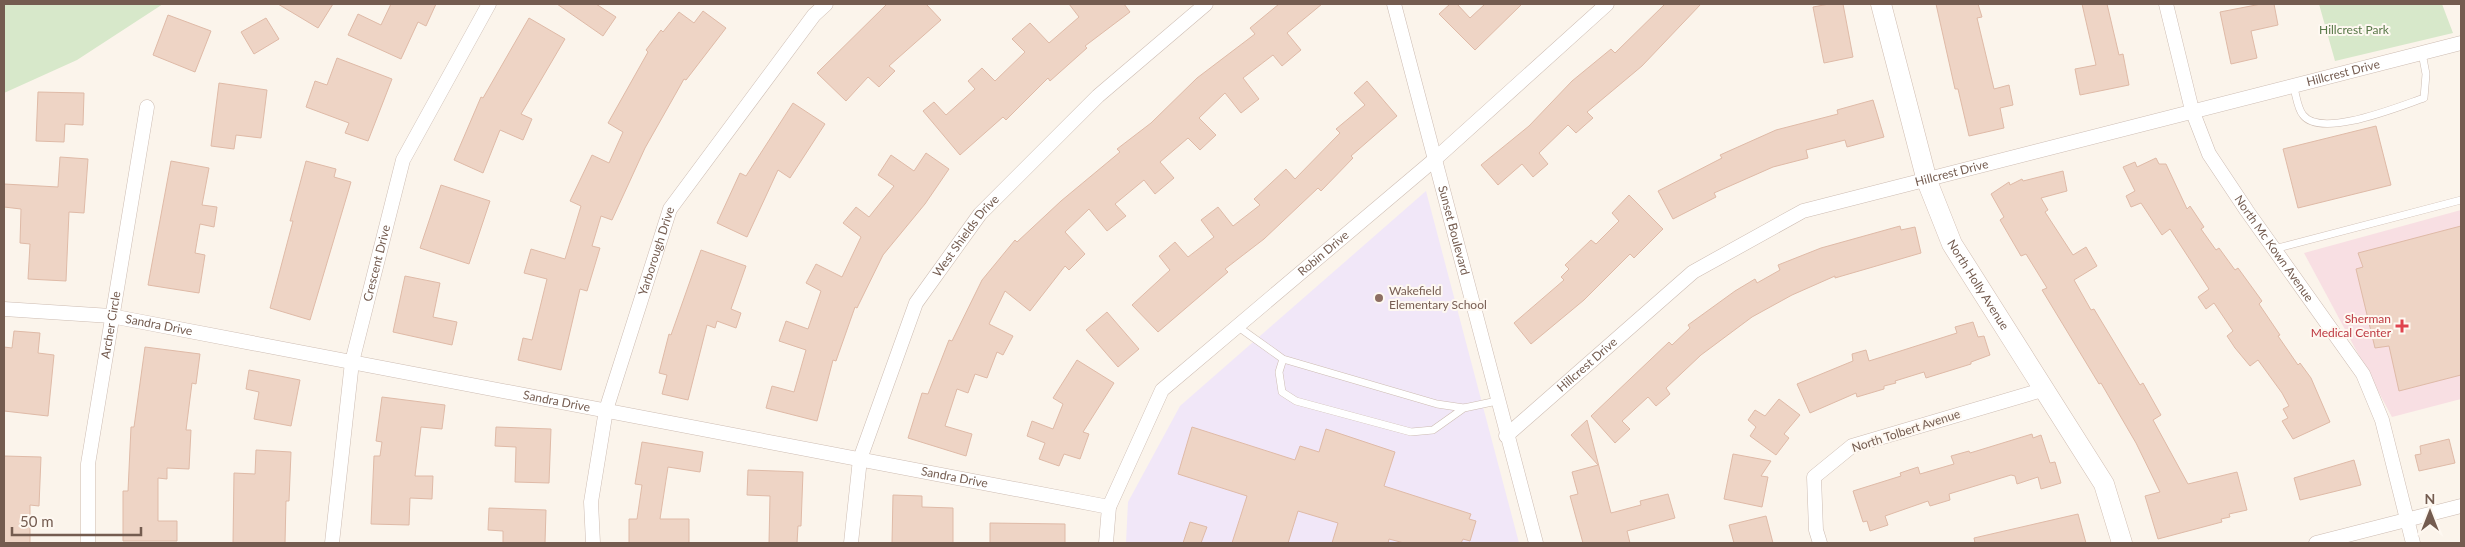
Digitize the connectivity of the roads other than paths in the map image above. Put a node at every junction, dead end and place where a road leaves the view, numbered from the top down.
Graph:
1 (489, 4) edge
2 (826, 4) edge
3 (1206, 4) edge
4 (1394, 4) edge
5 (1607, 4) edge
6 (1881, 4) edge
7 (2166, 4) edge
8 (2461, 43) edge
9 (2422, 53) junction
10 (2293, 85) junction
11 (147, 107) dead end
12 (2192, 110) junction
13 (1434, 160) junction
14 (1926, 181) junction
15 (2461, 200) edge
16 (2274, 249) junction
17 (4, 309) edge
18 (111, 316) junction
19 (1237, 326) junction
20 (1283, 359) junction
21 (352, 362) junction
22 (2042, 390) junction
23 (1497, 401) junction
24 (1464, 408) junction
25 (606, 410) junction
26 (1506, 436) junction
27 (860, 459) junction
28 (2461, 506) edge
29 (1109, 507) junction
30 (2407, 520) junction
31 (88, 543) edge
32 (332, 543) edge
33 (593, 543) edge
34 (851, 543) edge
35 (1106, 543) edge
36 (1536, 543) edge
37 (1820, 543) edge
38 (2122, 543) edge
39 (2316, 543) edge
40 (2413, 543) edge

1 - 21 street, Crescent Drive
2 - 25 street, Yarborough Drive
3 - 27 street, West Shields Drive
4 - 13 street, Sunset Boulevard
5 - 13 street, Robin Drive
6 - 14 street, North Holly Avenue
7 - 12 street, North Mc Kown Avenue
8 - 9 street, Hillcrest Drive
9 - 10 street, Hillcrest Drive
9 - 10 lane
10 - 12 street, Hillcrest Drive
11 - 18 street, Archer Circle
12 - 14 street, Hillcrest Drive
12 - 16 street, North Mc Kown Avenue
13 - 19 street, Robin Drive
13 - 23 street, Sunset Boulevard
14 - 22 street, North Holly Avenue
14 - 26 street, Hillcrest Drive
15 - 16 lane
16 - 30 street, North Mc Kown Avenue
17 - 18 street, Sandra Drive
18 - 21 street, Sandra Drive
18 - 31 street, Archer Circle
19 - 20 lane
19 - 29 street, Robin Drive
20 - 24 lane
20 - 24 lane
21 - 25 street, Sandra Drive
21 - 32 street, Crescent Drive
22 - 37 street, North Tolbert Avenue
22 - 38 street, North Holly Avenue
23 - 24 lane
23 - 26 street, Sunset Boulevard
25 - 27 street, Sandra Drive
25 - 33 street, Yarborough Drive
26 - 36 street, Sunset Boulevard
27 - 29 street, Sandra Drive
27 - 34 street, West Shields Drive
28 - 30 street
29 - 35 street, Robin Drive
30 - 39 street
30 - 40 street, North Mc Kown Avenue

